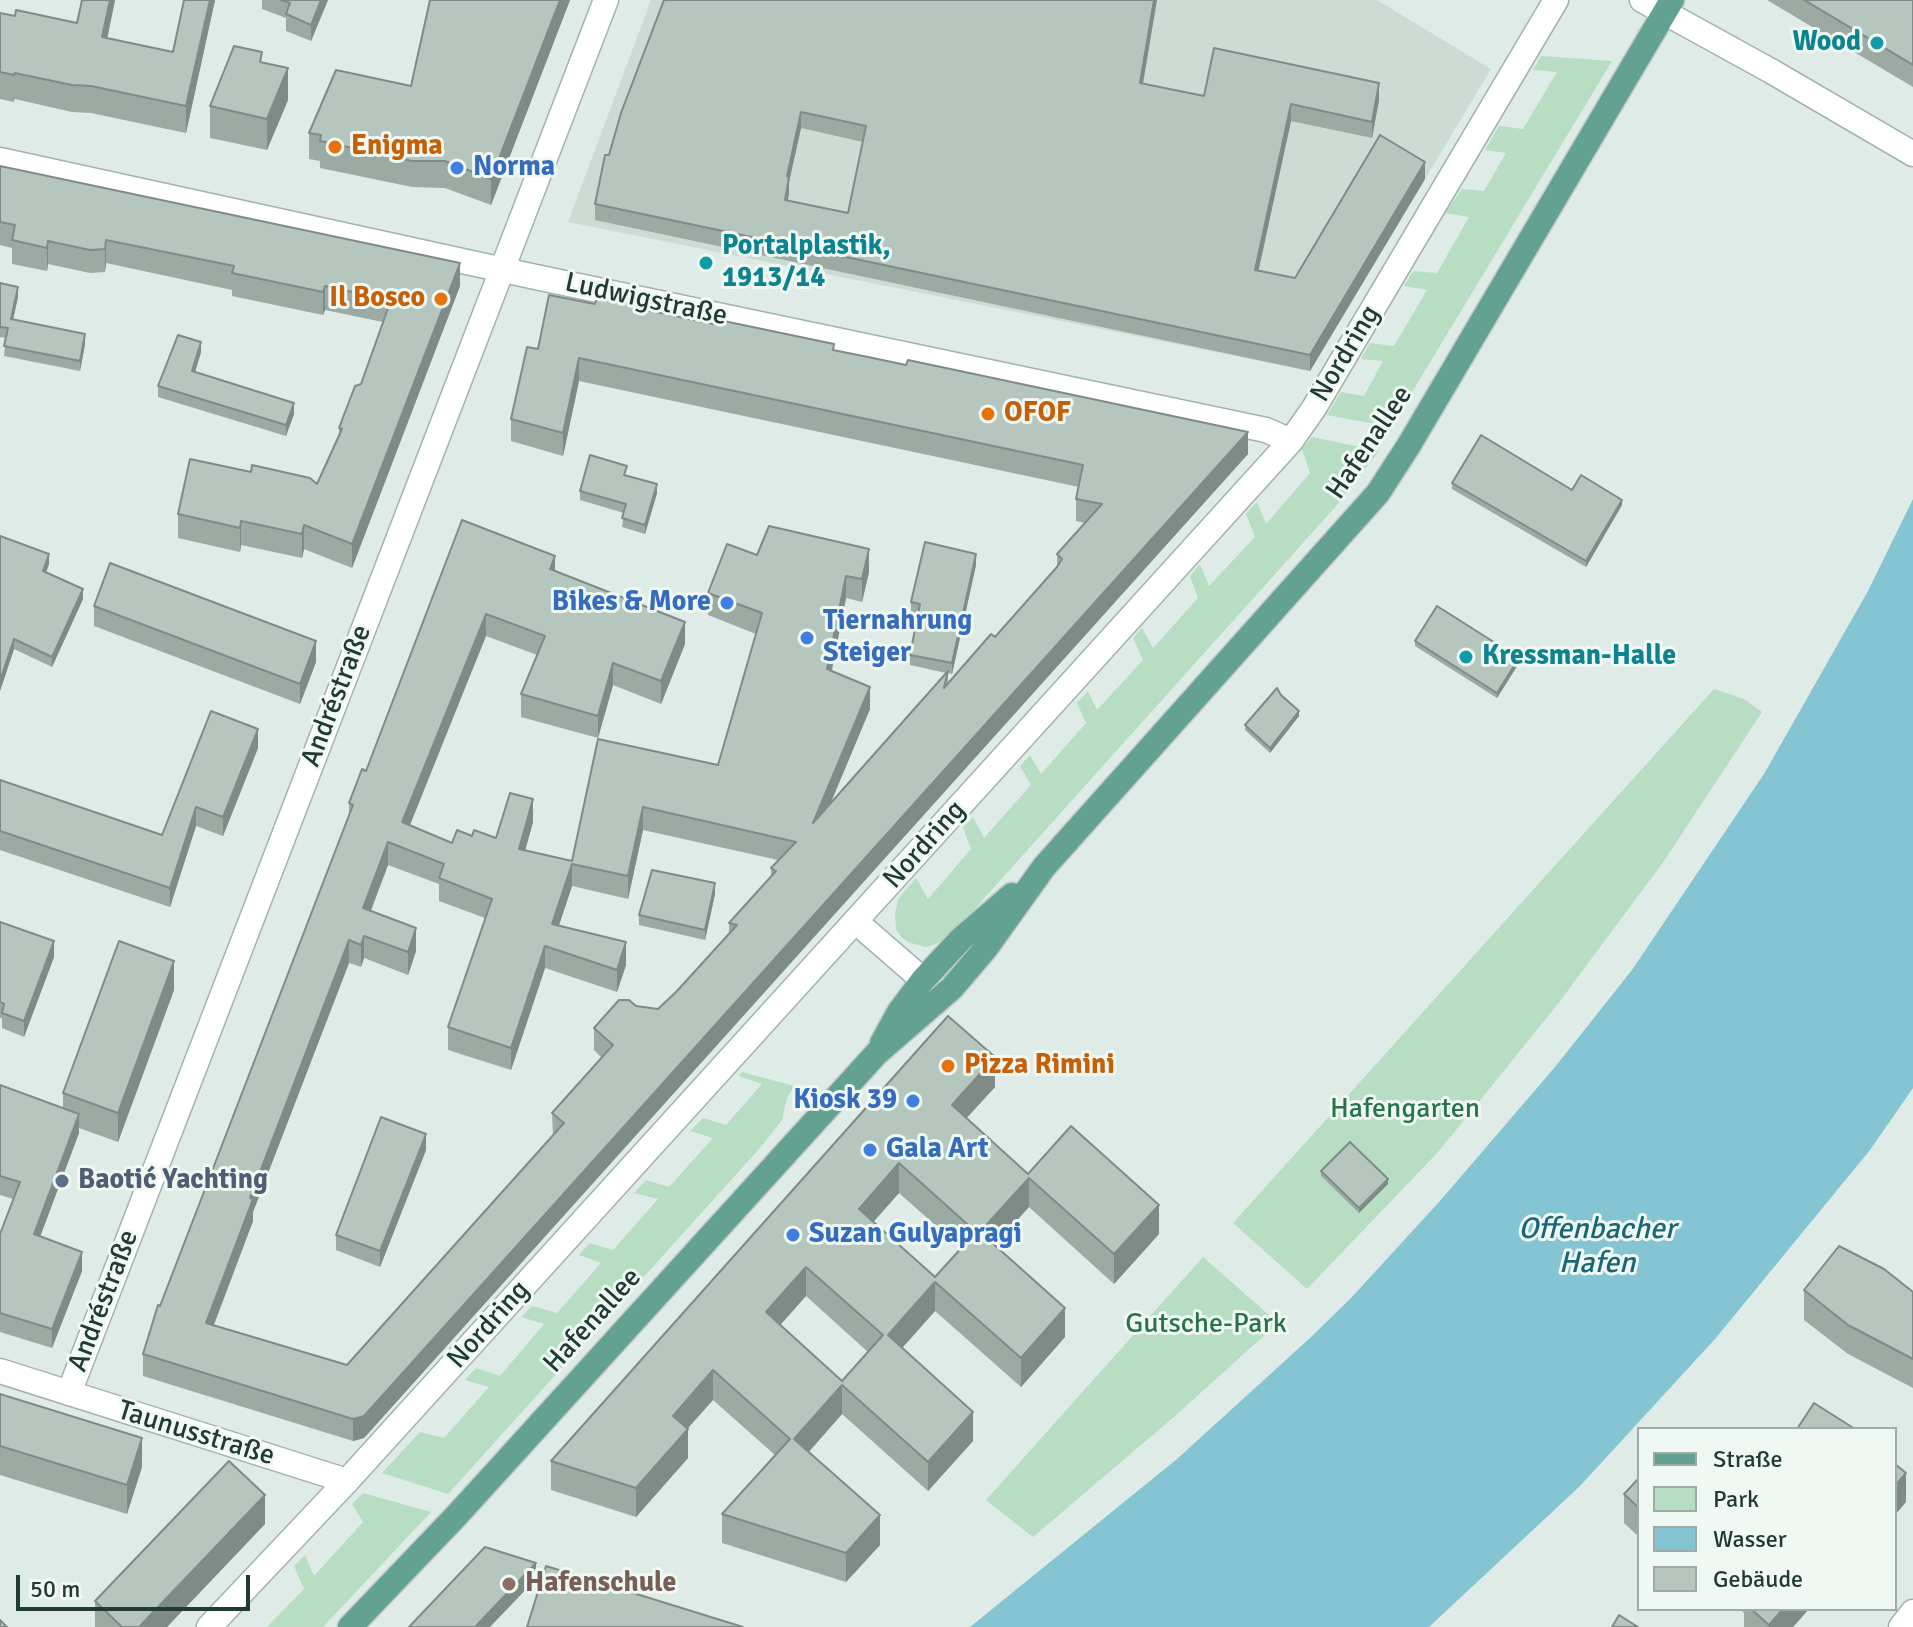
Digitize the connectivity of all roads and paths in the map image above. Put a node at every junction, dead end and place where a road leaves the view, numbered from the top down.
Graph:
1 (606, 0) edge
2 (1556, 0) edge
3 (1642, 0) edge
4 (1668, 7) edge
5 (1913, 154) edge
6 (0, 160) edge
7 (501, 269) junction
8 (1291, 441) junction
9 (1044, 867) junction
10 (855, 921) junction
11 (923, 980) junction
12 (877, 1053) junction
13 (0, 1371) edge
14 (69, 1393) junction
15 (347, 1481) junction
16 (1913, 1612) edge
17 (209, 1627) edge
18 (350, 1627) edge
19 (1901, 1627) edge

1 - 7 street, Andréstraße
2 - 8 street, Nordring
3 - 4 street
4 - 5 street
4 - 9 main road, Hafenallee
6 - 7 street, Ludwigstraße
7 - 8 street, Ludwigstraße
7 - 14 street, Andréstraße
8 - 10 street, Nordring
9 - 11 main road, Hafenallee
9 - 12 main road, Hafenallee
10 - 11 street
10 - 15 street, Nordring
11 - 12 main road, Hafenallee
12 - 18 main road, Hafenallee
13 - 14 street, Taunusstraße
14 - 15 street, Taunusstraße
15 - 17 street, Nordring
16 - 19 street

